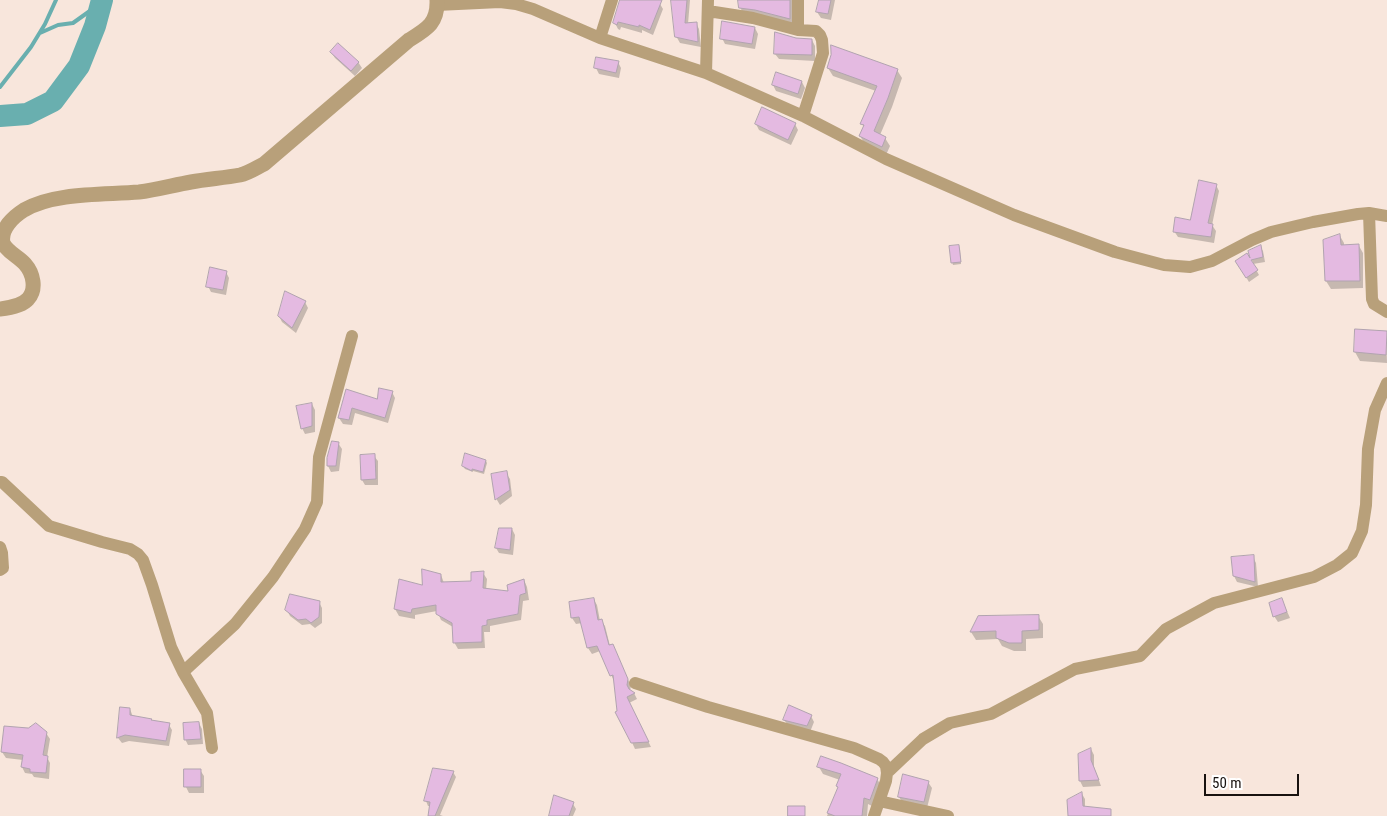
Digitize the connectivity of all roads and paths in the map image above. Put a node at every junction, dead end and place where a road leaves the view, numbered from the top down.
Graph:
1 (612, 0) edge
2 (798, 0) edge
3 (437, 3) edge
4 (708, 6) edge
5 (798, 30) junction
6 (600, 38) junction
7 (706, 73) junction
8 (803, 116) junction
9 (1368, 213) junction
10 (1387, 216) edge
11 (0, 309) edge
12 (1387, 312) edge
13 (352, 336) dead end
14 (1387, 383) edge
15 (0, 482) edge
16 (0, 547) edge
17 (0, 570) edge
18 (183, 672) junction
19 (635, 683) dead end
20 (212, 748) dead end
21 (887, 773) junction
22 (880, 801) junction
23 (874, 816) edge
24 (948, 816) edge

1 - 6 street
2 - 5 street
3 - 6 street
3 - 11 street
4 - 5 street
4 - 7 street
5 - 8 street
6 - 7 street
7 - 8 street
8 - 9 street
9 - 10 street
9 - 12 street
13 - 18 street
14 - 21 street
15 - 18 street
16 - 17 street
18 - 20 street
19 - 21 street
21 - 22 street
22 - 23 street
22 - 24 street

